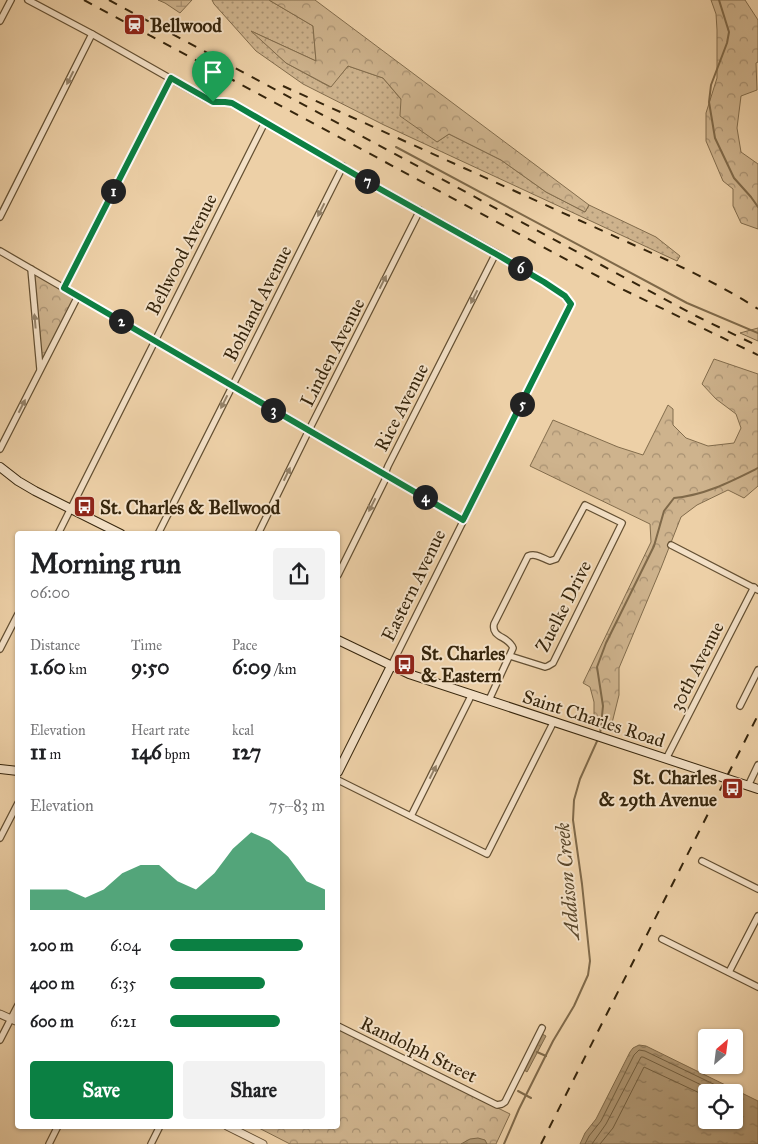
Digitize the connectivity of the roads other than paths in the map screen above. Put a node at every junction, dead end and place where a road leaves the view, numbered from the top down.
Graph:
1 (11, 0) edge
2 (28, 0) edge
3 (0, 21) edge
4 (92, 34) junction
5 (171, 78) junction
6 (265, 122) junction
7 (342, 166) junction
8 (420, 210) junction
9 (0, 217) edge
10 (0, 251) edge
11 (496, 254) junction
12 (31, 269) junction
13 (64, 288) junction
14 (78, 296) junction
15 (154, 340) junction
16 (40, 369) junction
17 (232, 385) junction
18 (309, 430) junction
19 (0, 449) edge
20 (0, 467) edge
21 (387, 476) junction
22 (71, 509) junction
23 (463, 520) junction
24 (60, 531) edge
25 (115, 531) edge
26 (159, 531) edge
27 (259, 531) edge
28 (671, 545) dead end
29 (340, 571) edge
30 (756, 588) edge
31 (15, 620) edge
32 (340, 641) edge
33 (0, 649) edge
34 (510, 656) junction
35 (391, 666) junction
36 (758, 670) edge
37 (472, 694) junction
38 (489, 700) junction
39 (740, 706) dead end
40 (554, 721) junction
41 (666, 758) junction
42 (758, 765) edge
43 (0, 768) edge
44 (340, 768) edge
45 (15, 770) edge
46 (340, 781) edge
47 (748, 786) junction
48 (758, 789) edge
49 (15, 809) edge
50 (411, 816) junction
51 (0, 838) edge
52 (702, 861) dead end
53 (758, 889) edge
54 (758, 916) edge
55 (662, 939) dead end
56 (729, 972) junction
57 (758, 987) edge
58 (0, 1014) edge
59 (14, 1021) edge
60 (340, 1027) edge
61 (542, 1028) dead end
62 (0, 1040) edge
63 (56, 1129) edge
64 (158, 1129) edge
65 (233, 1129) edge
66 (49, 1144) edge
67 (151, 1144) edge
68 (263, 1144) edge

1 - 3 street
2 - 4 street
4 - 5 street
4 -> 9 street
5 - 6 street
5 - 13 street
6 - 7 street
6 - 15 street, Bellwood Avenue
7 - 8 street
7 -> 17 street, Bohland Avenue
8 - 11 street
18 -> 8 street, Linden Avenue
10 - 12 street
11 -> 21 street, Rice Avenue
11 - 23 street, Eastern Avenue
12 - 13 street
16 -> 12 street
13 - 14 street
14 - 15 street
14 - 16 street
15 - 17 street
15 - 22 street, Bellwood Avenue
19 -> 16 street
17 - 18 street
17 -> 26 street, Bohland Avenue
18 - 21 street
27 -> 18 street, Linden Avenue
20 - 22 main road
21 - 23 street
21 -> 29 street, Rice Avenue
22 - 24 street, Bellwood Avenue
22 - 25 main road
23 - 35 street, Eastern Avenue
28 - 30 street
30 - 41 street, 30th Avenue
31 - 33 street
32 - 35 main road, Saint Charles Road
34 - 34 street, Zuelke Drive
34 - 38 street
35 - 37 main road, Saint Charles Road
35 - 44 main road, Eastern Avenue
36 - 39 street
37 - 38 main road, Saint Charles Road
50 -> 37 street
38 - 40 main road, Saint Charles Road
40 - 41 main road, Saint Charles Road
40 - 50 street
41 - 47 main road, Saint Charles Road
42 - 47 street
43 - 45 main road
46 - 50 street
47 - 48 main road, Saint Charles Road
49 - 51 street
52 - 53 street
54 - 56 street
55 - 56 street
56 - 57 street
58 - 59 street
59 - 62 street
60 - 61 street, Randolph Street
63 - 66 street
64 - 67 street
65 - 68 street

